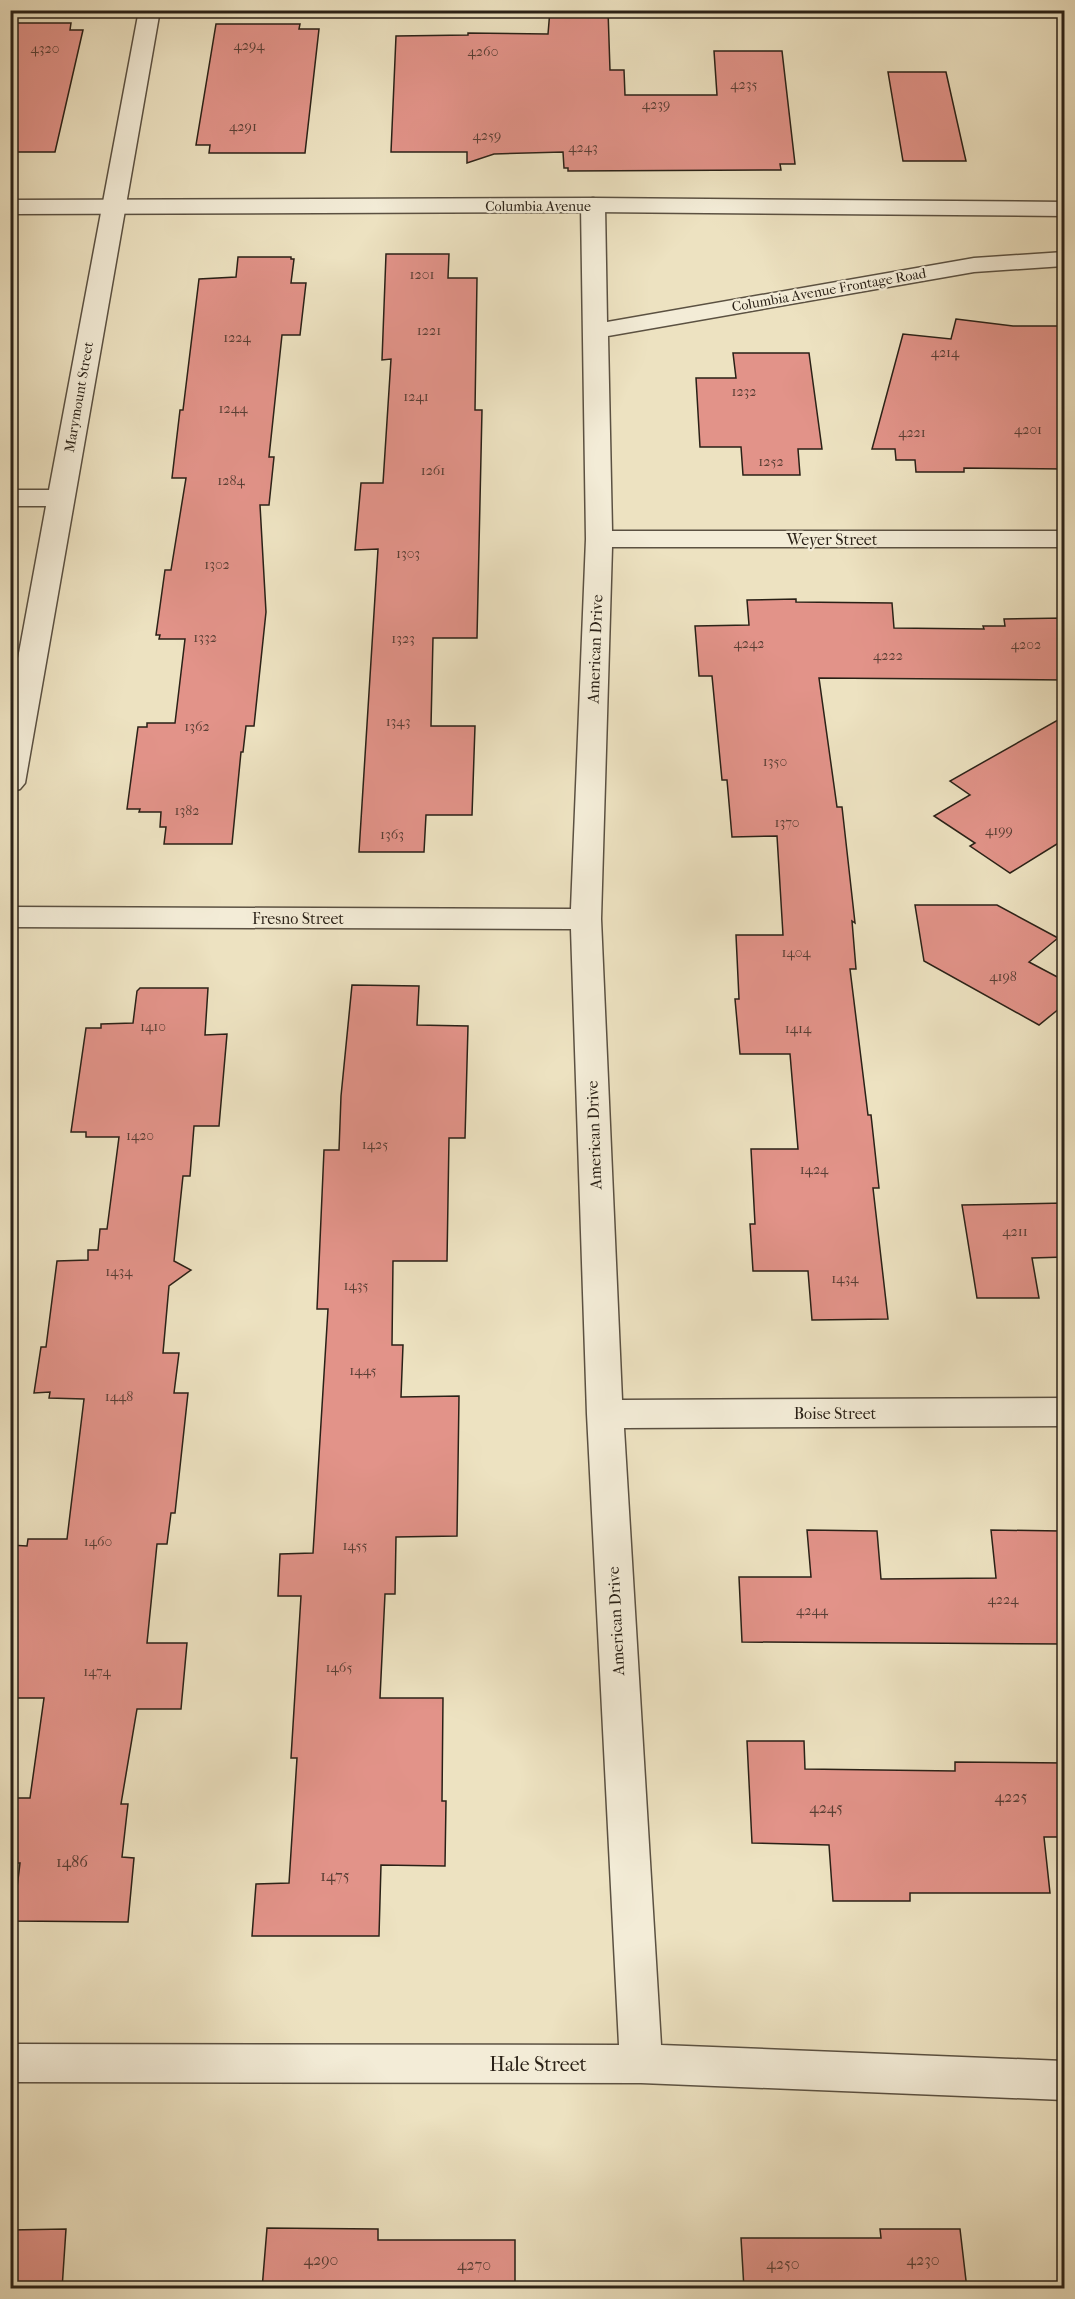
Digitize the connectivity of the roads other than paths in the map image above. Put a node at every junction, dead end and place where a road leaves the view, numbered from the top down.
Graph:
1 (150, 10) edge
2 (593, 205) junction
3 (10, 207) edge
4 (111, 208) junction
5 (1065, 208) edge
6 (1065, 259) edge
7 (595, 331) junction
8 (10, 498) edge
9 (62, 498) junction
10 (599, 539) junction
11 (1065, 539) edge
12 (10, 783) edge
13 (10, 917) edge
14 (586, 919) junction
15 (1065, 1412) edge
16 (605, 1414) junction
17 (10, 2063) edge
18 (641, 2064) junction
19 (1065, 2081) edge

1 - 4 street, Marymount Street
2 - 4 street, Columbia Avenue
2 - 5 street, Columbia Avenue
2 - 7 street, American Drive
3 - 4 street, Columbia Avenue
4 - 9 street, Marymount Street
6 - 7 street, Columbia Avenue Frontage Road
7 - 10 street, American Drive
8 - 9 street
9 - 12 street, Marymount Street
10 - 11 street, Weyer Street
10 - 14 street, American Drive
13 - 14 street, Fresno Street
14 - 16 street, American Drive
15 - 16 street, Boise Street
16 - 18 street, American Drive
17 - 18 street, Hale Street
18 - 19 street, Hale Street

